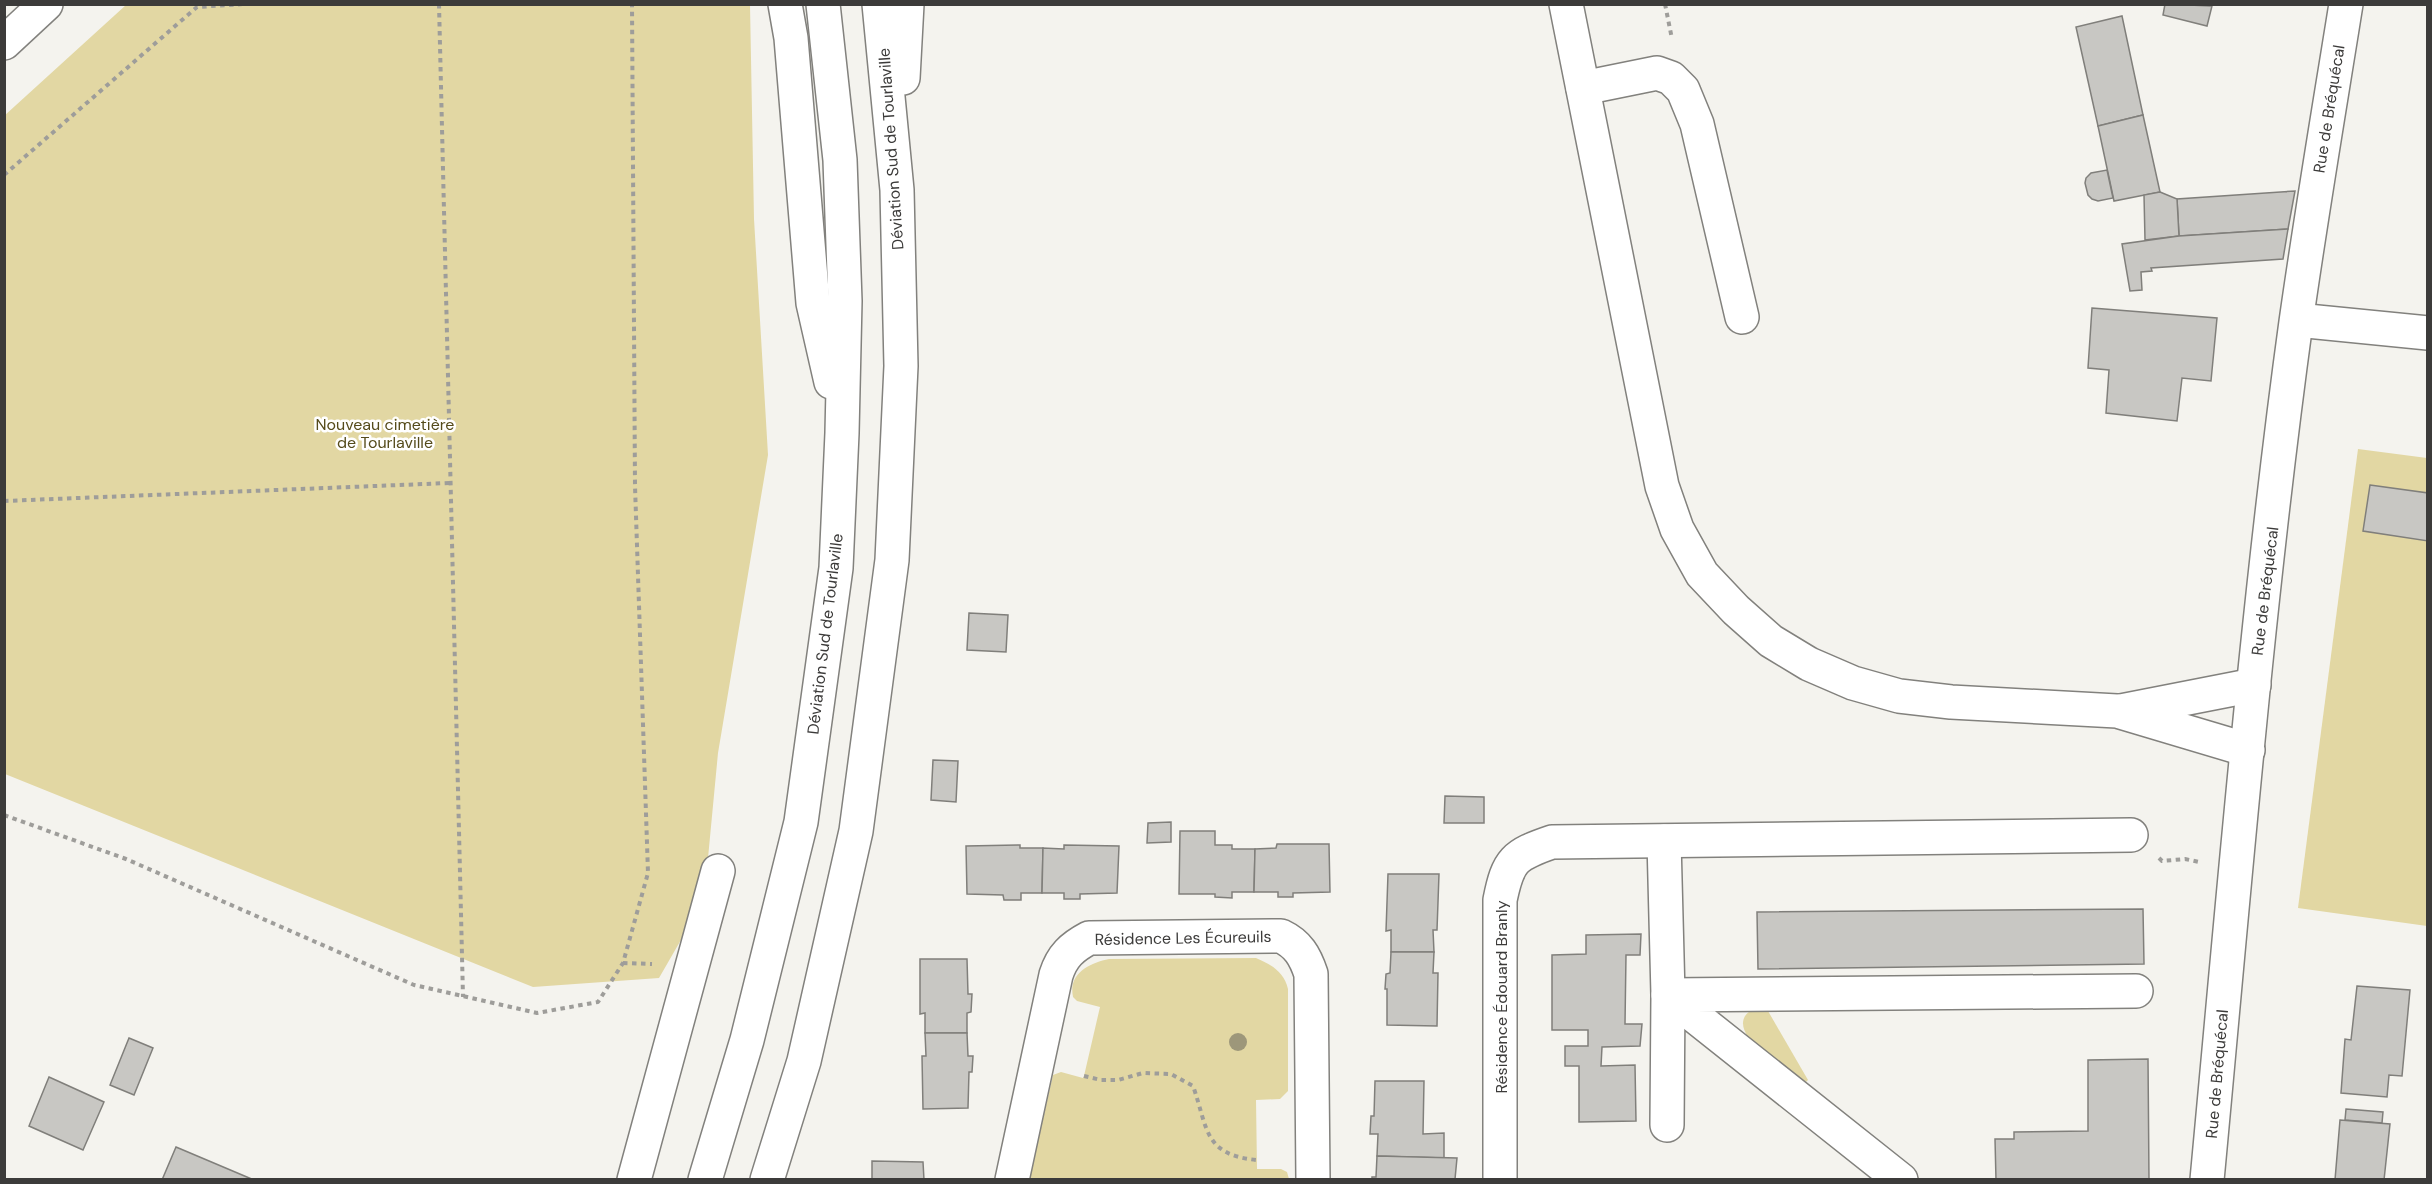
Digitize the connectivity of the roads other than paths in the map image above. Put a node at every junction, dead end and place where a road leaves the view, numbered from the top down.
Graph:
1 (46, 4) edge
2 (785, 4) edge
3 (823, 4) edge
4 (879, 4) edge
5 (907, 4) edge
6 (1566, 4) edge
7 (2346, 4) edge
8 (4, 43) edge
9 (1583, 88) junction
10 (897, 190) junction
11 (1742, 317) dead end
12 (2297, 320) junction
13 (2427, 333) edge
14 (842, 433) junction
15 (2253, 685) junction
16 (2117, 711) junction
17 (2248, 750) junction
18 (2131, 835) road end
19 (1664, 840) junction
20 (718, 872) dead end
21 (2136, 991) dead end
22 (1668, 995) junction
23 (1667, 1125) dead end
24 (634, 1179) edge
25 (705, 1179) edge
26 (768, 1179) edge
27 (1012, 1179) edge
28 (1313, 1179) edge
29 (1500, 1179) edge
30 (1901, 1179) edge
31 (2207, 1179) edge

1 - 8 main road
2 - 14 main road
3 - 14 main road, Déviation Sud de Tourlaville
4 - 10 main road, Déviation Sud de Tourlaville
5 - 10 main road
6 - 9 main road
7 - 12 main road, Rue de Bréquécal
9 - 11 main road
9 - 16 main road
10 - 26 main road, Déviation Sud de Tourlaville
12 - 13 main road
12 - 15 main road, Rue de Bréquécal
14 - 25 main road, Déviation Sud de Tourlaville
15 - 16 main road
15 - 17 main road, Rue de Bréquécal
16 - 17 main road
17 - 31 main road, Rue de Bréquécal
18 - 19 main road, Résidence Édouard Branly
19 - 22 main road
19 - 29 main road, Résidence Édouard Branly
20 - 24 main road
21 - 22 main road
22 - 23 main road
22 - 30 main road
27 - 28 main road, Résidence Les Écureuils

